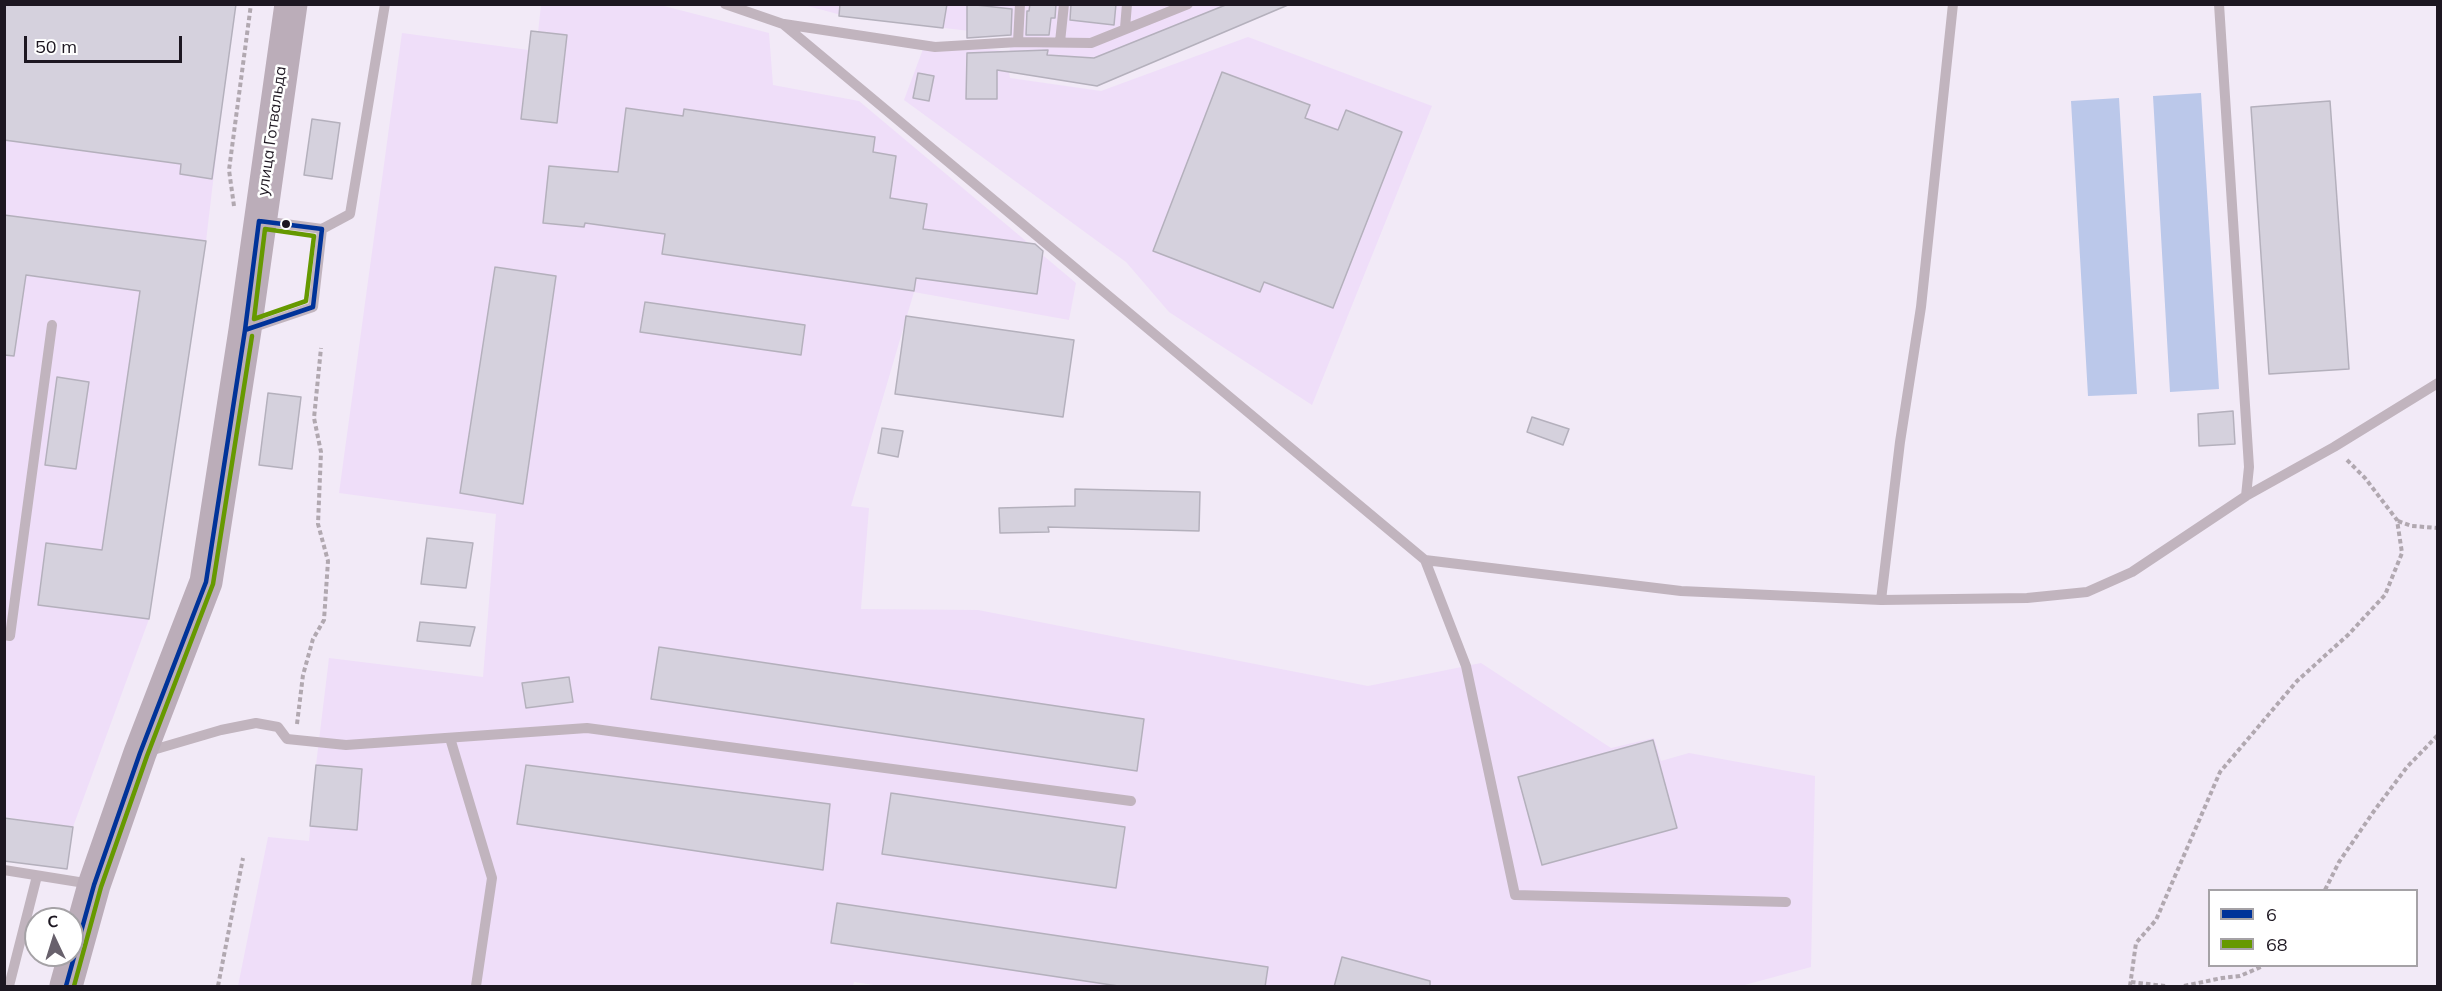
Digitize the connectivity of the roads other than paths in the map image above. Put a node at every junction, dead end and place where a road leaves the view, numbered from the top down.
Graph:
1 (291, 4) edge
2 (385, 4) edge
3 (725, 4) edge
4 (1020, 4) edge
5 (1064, 4) edge
6 (1127, 4) edge
7 (1188, 4) edge
8 (1953, 4) edge
9 (2219, 4) edge
10 (783, 24) junction
11 (1125, 28) junction
12 (1018, 42) junction
13 (1060, 42) junction
14 (247, 217) junction
15 (322, 229) junction
16 (52, 325) dead end
17 (245, 330) junction
18 (2438, 383) edge
19 (2246, 496) junction
20 (1425, 560) junction
21 (1881, 600) junction
22 (4, 635) edge
23 (450, 738) junction
24 (140, 753) junction
25 (1131, 801) dead end
26 (4, 870) edge
27 (37, 876) junction
28 (94, 885) junction
29 (1786, 902) dead end
30 (9, 987) edge
31 (66, 987) edge
32 (477, 987) edge

1 - 14 main road, улица Готвальда
2 - 15 lane
3 - 10 lane
4 - 12 lane
5 - 13 lane
6 - 11 lane
7 - 11 lane
8 - 21 lane
9 - 19 lane
10 - 12 lane
10 - 20 lane
11 - 13 lane
12 - 13 lane
14 - 15 lane
14 - 17 main road, улица Готвальда
15 - 17 lane
16 - 22 lane
17 - 24 main road, улица Готвальда
18 - 19 lane
19 - 21 lane
20 - 21 lane
20 - 29 lane
23 - 24 lane
23 - 25 lane
23 - 32 lane
24 - 28 main road, улица Готвальда
26 - 27 lane
27 - 28 lane
27 - 30 lane
28 - 31 main road, улица Готвальда

